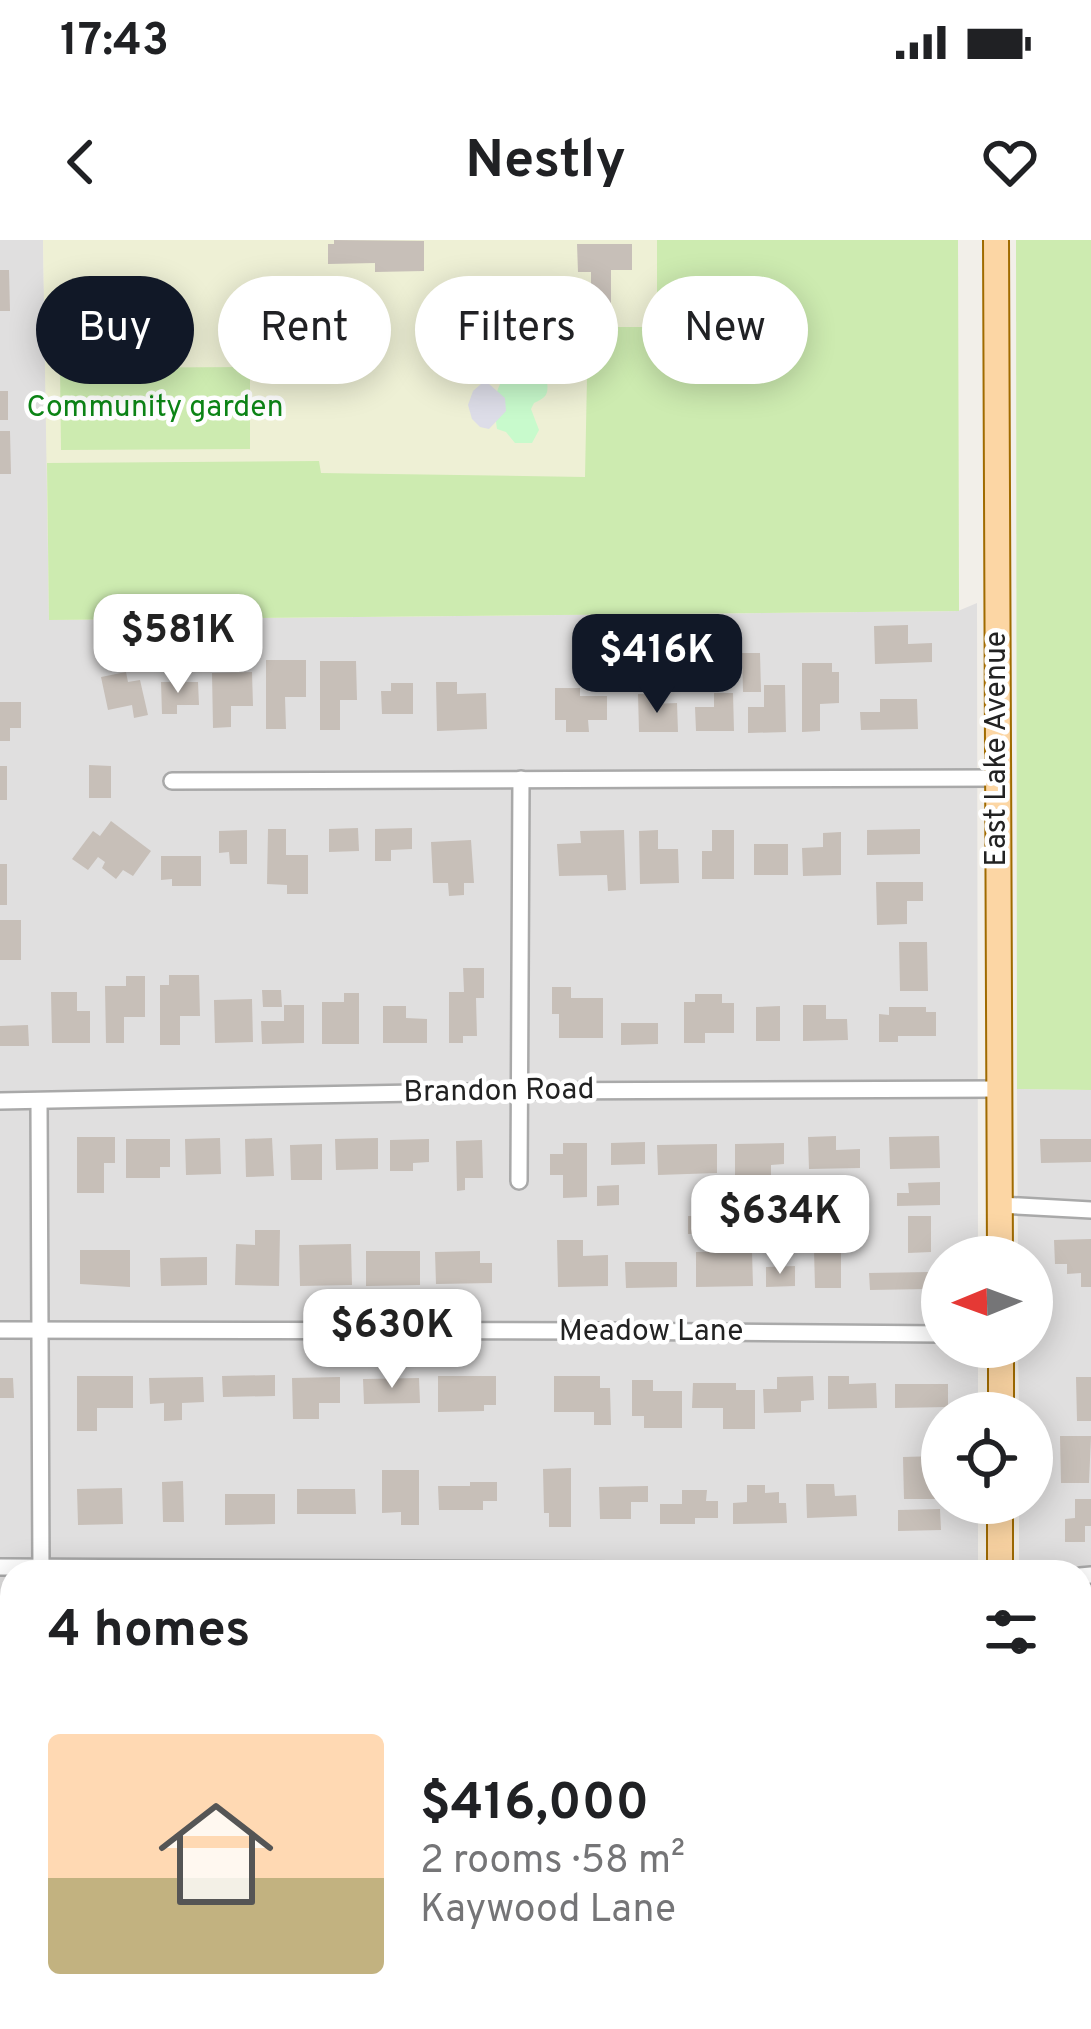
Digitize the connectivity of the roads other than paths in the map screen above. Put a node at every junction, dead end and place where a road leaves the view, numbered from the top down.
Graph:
1 (996, 240) edge
2 (997, 778) junction
3 (521, 779) junction
4 (172, 781) dead end
5 (998, 1089) junction
6 (519, 1091) junction
7 (0, 1101) edge
8 (39, 1102) junction
9 (519, 1180) dead end
10 (1000, 1205) junction
11 (1091, 1210) edge
12 (1000, 1236) edge
13 (0, 1330) edge
14 (38, 1330) junction
15 (921, 1334) edge
16 (999, 1524) edge
17 (41, 1560) edge
18 (998, 1560) edge

1 - 2 main road, East Lake Avenue
2 - 3 street
2 - 5 main road, East Lake Avenue
3 - 4 street
3 - 6 street
5 - 6 street, Brandon Road
5 - 10 main road, East Lake Avenue
6 - 8 street, Brandon Road
6 - 9 street
7 - 8 street, Brandon Road
8 - 14 street
10 - 11 street
10 - 12 main road, East Lake Avenue
13 - 14 street, Meadow Lane
14 - 15 street, Meadow Lane
14 - 17 street
16 - 18 main road

